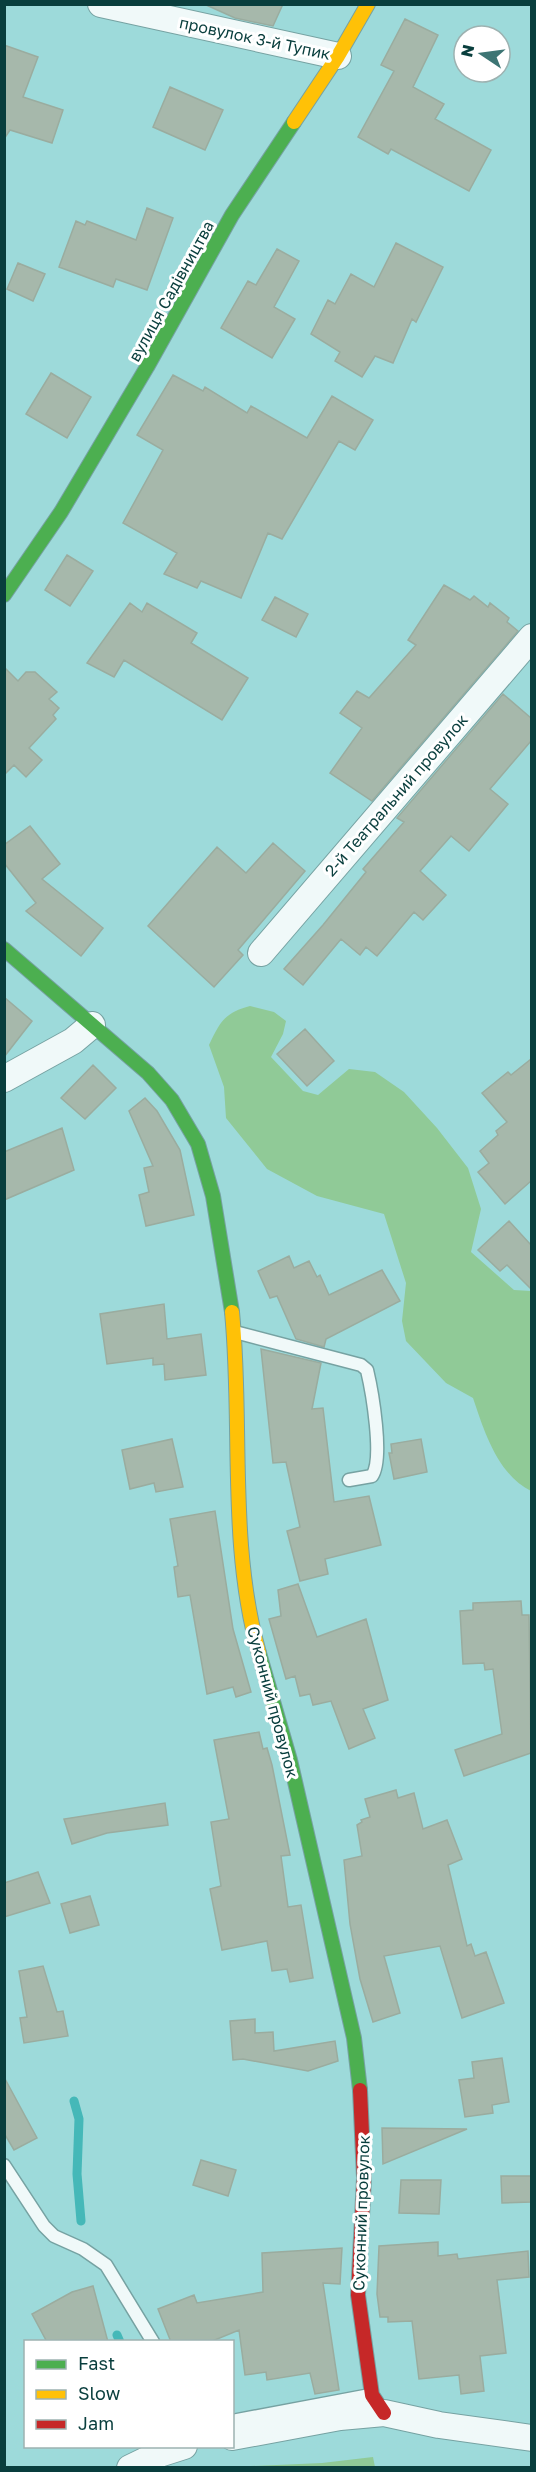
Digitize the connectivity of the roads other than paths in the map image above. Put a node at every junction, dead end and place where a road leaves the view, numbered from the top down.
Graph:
1 (101, 4) edge
2 (368, 4) edge
3 (338, 56) junction
4 (4, 595) edge
5 (531, 638) edge
6 (4, 949) edge
7 (261, 953) dead end
8 (92, 1025) junction
9 (4, 1079) edge
10 (234, 1332) junction
11 (350, 1480) dead end
12 (4, 2165) edge
13 (152, 2340) edge
14 (378, 2404) junction
15 (234, 2421) edge
16 (234, 2437) edge
17 (531, 2438) edge
18 (178, 2448) edge
19 (130, 2468) edge

1 - 3 street, провулок 3-й Тупик
2 - 3 street, вулиця Садівництва
3 - 4 street, вулиця Садівництва
5 - 7 street, 2-й Театральний провулок
6 - 8 street, Суконний провулок
8 - 9 street
8 - 10 street, Суконний провулок
10 - 11 lane
10 - 14 street, Суконний провулок
12 - 13 lane
14 - 15 lane
14 - 16 street
14 - 17 street
18 - 19 street

